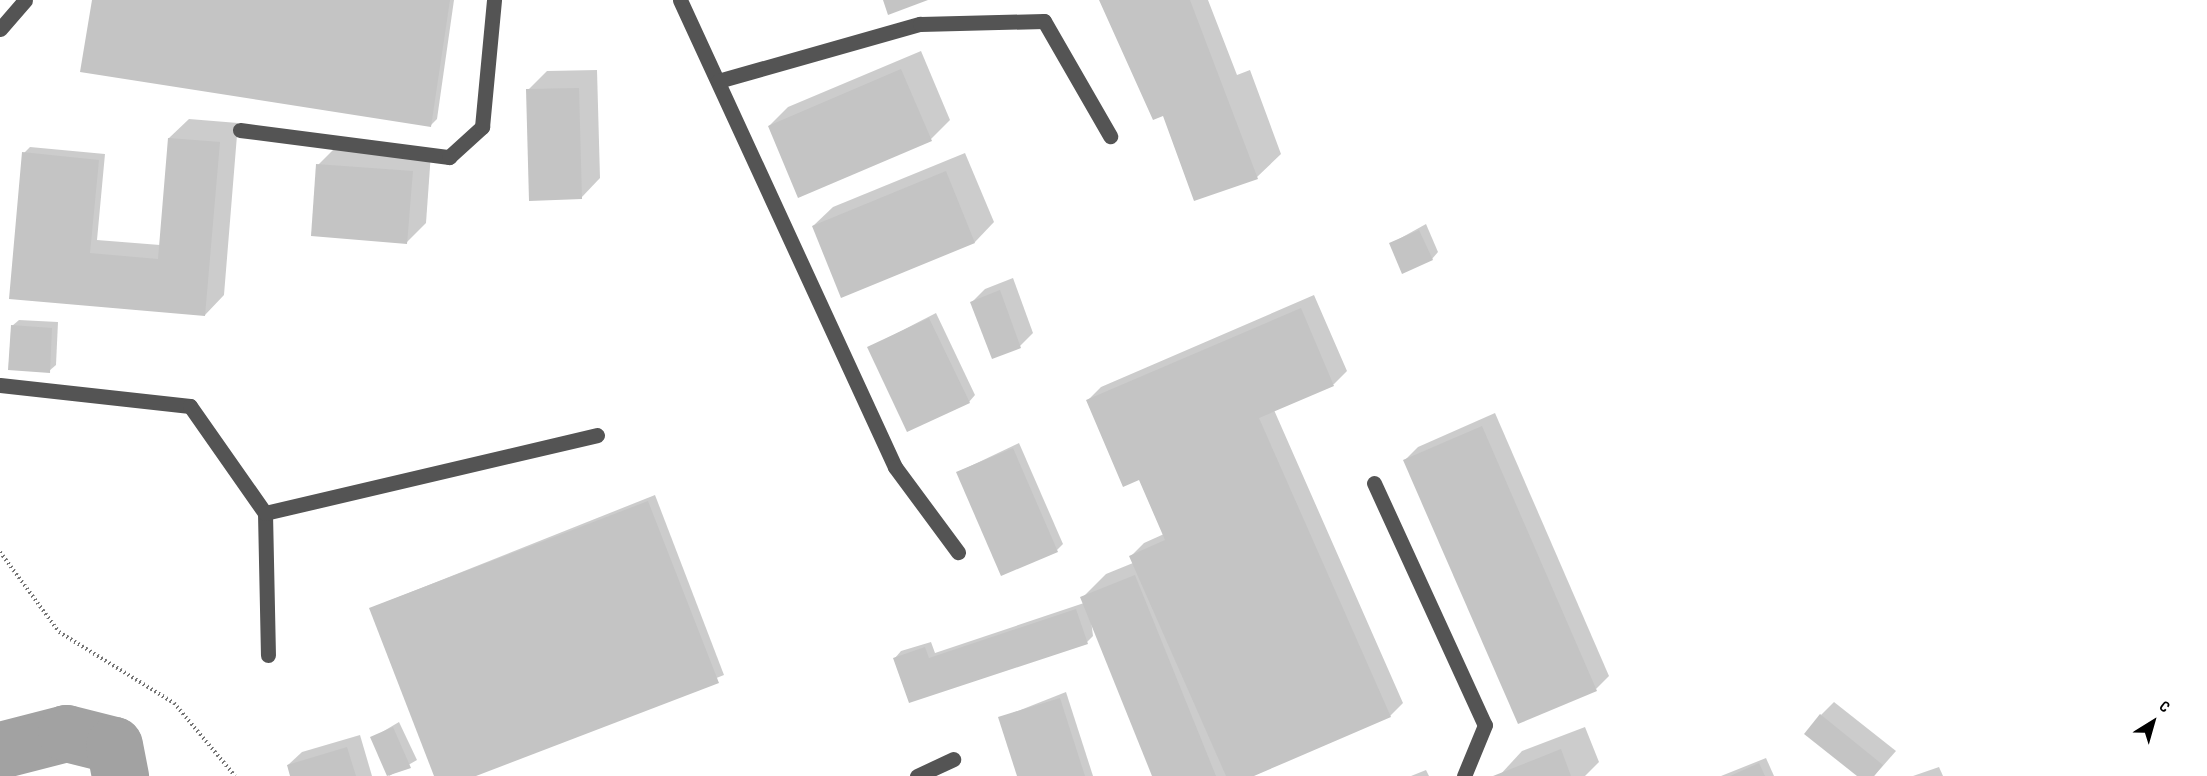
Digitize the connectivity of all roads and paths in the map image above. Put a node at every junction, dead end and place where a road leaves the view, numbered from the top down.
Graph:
1 (25, 0) edge
2 (494, 0) edge
3 (680, 0) edge
4 (0, 29) edge
5 (718, 81) junction
6 (240, 130) dead end
7 (1110, 136) dead end
8 (0, 386) edge
9 (597, 435) dead end
10 (1374, 483) dead end
11 (265, 513) junction
12 (0, 552) edge
13 (958, 552) dead end
14 (268, 655) dead end
15 (952, 759) dead end
16 (235, 776) edge
17 (917, 776) edge
18 (1464, 776) edge

1 - 4 lane
2 - 6 lane
3 - 5 lane
5 - 7 lane
5 - 13 lane
8 - 11 lane
9 - 11 lane
10 - 18 lane
11 - 14 lane
12 - 16 path
15 - 17 lane

